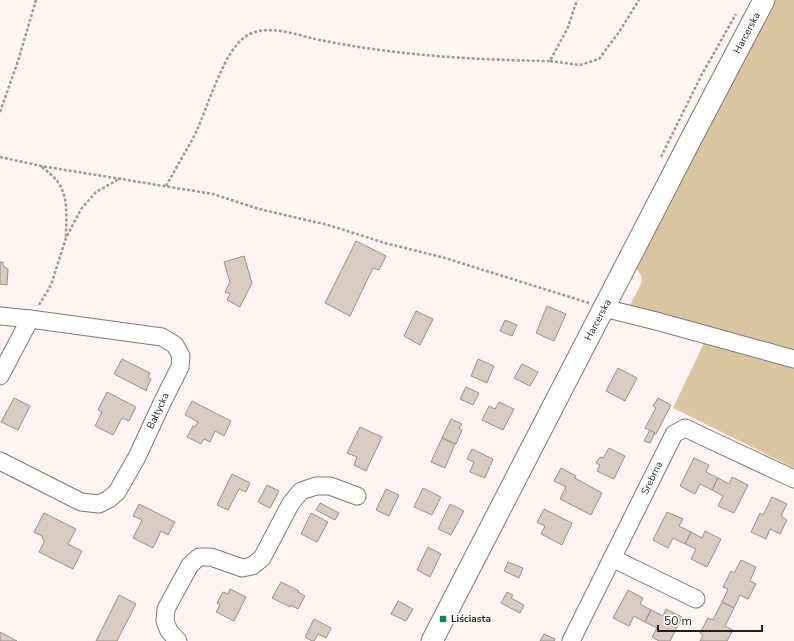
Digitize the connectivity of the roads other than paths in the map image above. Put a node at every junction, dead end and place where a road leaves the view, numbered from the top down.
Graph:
1 (764, 0) edge
2 (604, 308) junction
3 (0, 316) edge
4 (30, 319) junction
5 (794, 359) edge
6 (0, 376) edge
7 (0, 461) edge
8 (794, 480) edge
9 (357, 496) dead end
10 (612, 558) junction
11 (696, 598) dead end
12 (178, 641) edge
13 (432, 641) edge
14 (571, 641) edge

1 - 2 street, Harcerska
2 - 5 street
2 - 13 street, Harcerska
3 - 4 street, Bałtycka
4 - 6 street
4 - 7 street, Bałtycka
8 - 10 street, Srebrna
9 - 12 street
10 - 11 street
10 - 14 street, Srebrna

